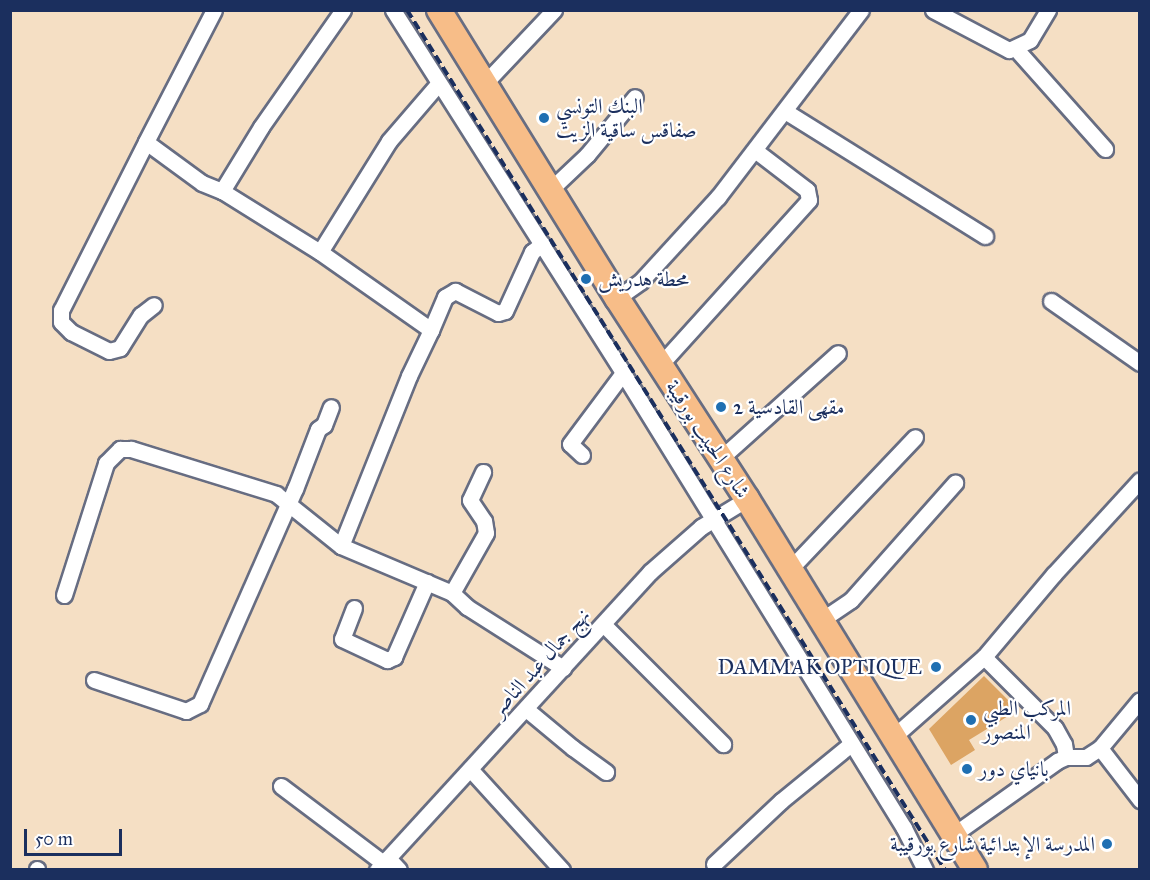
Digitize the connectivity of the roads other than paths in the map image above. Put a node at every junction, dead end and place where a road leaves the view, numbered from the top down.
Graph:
1 (214, 10) edge
2 (343, 10) edge
3 (393, 10) edge
4 (438, 10) edge
5 (554, 10) edge
6 (861, 10) edge
7 (933, 10) edge
8 (1048, 10) edge
9 (1016, 49) junction
10 (438, 84) junction
11 (484, 84) junction
12 (635, 97) dead end
13 (785, 111) junction
14 (146, 142) junction
15 (1105, 149) dead end
16 (756, 151) junction
17 (551, 189) junction
18 (222, 191) junction
19 (985, 236) dead end
20 (542, 244) junction
21 (320, 252) junction
22 (617, 298) junction
23 (1051, 301) dead end
24 (154, 305) dead end
25 (431, 330) junction
26 (838, 353) dead end
27 (1140, 363) edge
28 (660, 365) junction
29 (623, 373) junction
30 (331, 407) dead end
31 (915, 437) dead end
32 (582, 455) dead end
33 (721, 458) junction
34 (483, 472) dead end
35 (1140, 480) edge
36 (955, 483) dead end
37 (747, 499) junction
38 (286, 503) junction
39 (713, 519) junction
40 (341, 546) junction
41 (789, 570) junction
42 (427, 582) junction
43 (452, 593) junction
44 (64, 595) dead end
45 (354, 608) dead end
46 (820, 621) junction
47 (603, 624) junction
48 (984, 657) junction
49 (563, 668) junction
50 (94, 680) dead end
51 (1140, 700) edge
52 (526, 709) junction
53 (892, 738) junction
54 (723, 744) dead end
55 (851, 744) junction
56 (1100, 748) junction
57 (1066, 757) junction
58 (470, 769) junction
59 (606, 772) dead end
60 (281, 786) dead end
61 (1140, 801) edge
62 (953, 835) junction
63 (382, 863) edge
64 (714, 864) dead end
65 (399, 870) edge
66 (562, 870) edge
67 (925, 870) edge
68 (975, 870) edge

1 - 14 street
2 - 18 street
3 - 10 street
4 - 11 main road, شارع الحبيب بورقيبة
5 - 11 street
6 - 13 street
7 - 9 street
8 - 9 street
9 - 15 street
10 - 20 street
10 - 21 street
11 - 17 main road, شارع الحبيب بورقيبة
12 - 17 street
13 - 16 street
13 - 19 street
14 - 18 street
14 - 24 street
16 - 22 street
16 - 28 street
17 - 22 main road, شارع الحبيب بورقيبة
18 - 21 street
20 - 25 street
20 - 29 street
21 - 25 street
22 - 28 main road, شارع الحبيب بورقيبة
23 - 27 street
25 - 40 street
26 - 33 street
28 - 33 main road, شارع الحبيب بورقيبة
29 - 32 street
29 - 39 street
30 - 38 street
31 - 41 street
33 - 37 main road, شارع الحبيب بورقيبة
34 - 43 street
35 - 48 street
36 - 46 street
37 - 39 street, نهج جمال عبد الناصر
37 - 41 main road, شارع الحبيب بورقيبة
38 - 40 street
38 - 44 street
38 - 50 street
39 - 47 street, نهج جمال عبد الناصر
39 - 55 street
40 - 42 street
41 - 46 main road, شارع الحبيب بورقيبة
42 - 43 street
42 - 45 street
43 - 49 street
46 - 53 main road, شارع الحبيب بورقيبة
47 - 49 street, نهج جمال عبد الناصر
47 - 54 street
48 - 53 street
48 - 57 street
49 - 52 street, نهج جمال عبد الناصر
51 - 56 street
52 - 58 street, نهج جمال عبد الناصر
52 - 59 street
53 - 62 main road, شارع الحبيب بورقيبة
55 - 64 street
55 - 67 street
56 - 57 street
56 - 61 street
57 - 62 street
58 - 63 street, نهج جمال عبد الناصر
58 - 66 street
60 - 63 street
62 - 68 main road, شارع الحبيب بورقيبة
63 - 65 street

